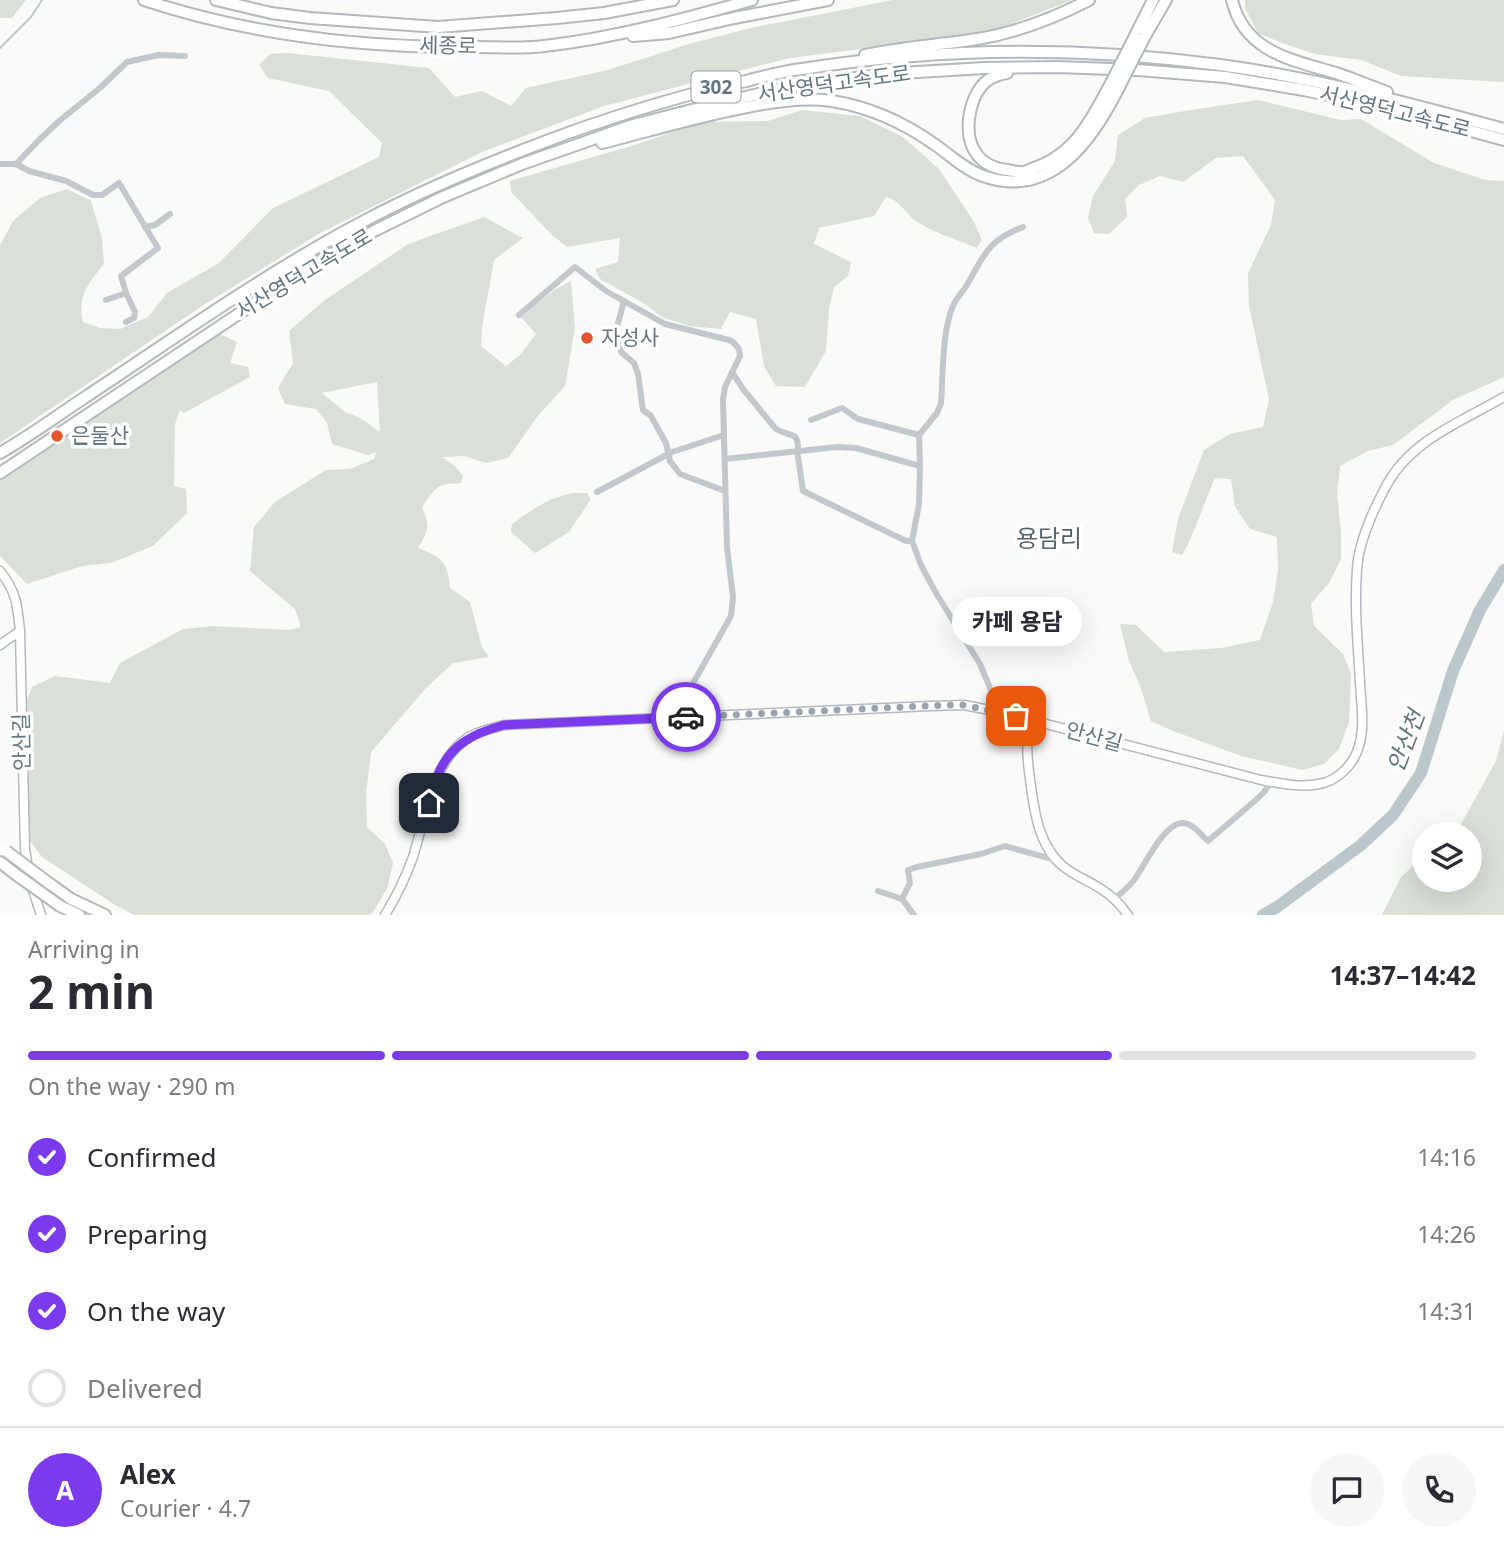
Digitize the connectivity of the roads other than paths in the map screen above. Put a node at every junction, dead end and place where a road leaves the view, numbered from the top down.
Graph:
1 (144, 0) edge
2 (216, 0) edge
3 (666, 0) edge
4 (673, 0) edge
5 (752, 0) edge
6 (828, 0) edge
7 (1088, 0) edge
8 (1153, 0) edge
9 (1166, 0) edge
10 (1232, 0) edge
11 (654, 4) junction
12 (1140, 36) junction
13 (602, 38) junction
14 (186, 56) dead end
15 (1057, 67) junction
16 (798, 69) junction
17 (1115, 85) junction
18 (1443, 112) junction
19 (1504, 129) edge
20 (1504, 140) edge
21 (0, 164) edge
22 (16, 164) junction
23 (522, 164) junction
24 (170, 214) dead end
25 (145, 227) junction
26 (1023, 227) dead end
27 (126, 293) junction
28 (106, 300) dead end
29 (624, 301) junction
30 (519, 315) dead end
31 (126, 322) dead end
32 (732, 372) junction
33 (1504, 397) edge
34 (811, 420) dead end
35 (723, 435) junction
36 (919, 435) junction
37 (797, 450) junction
38 (5, 451) edge
39 (669, 453) junction
40 (724, 459) junction
41 (920, 466) junction
42 (0, 473) edge
43 (725, 491) junction
44 (597, 492) dead end
45 (912, 541) junction
46 (0, 571) edge
47 (20, 631) junction
48 (0, 645) edge
49 (1000, 712) junction
50 (678, 717) junction
51 (1033, 720) junction
52 (1271, 782) junction
53 (4, 858) edge
54 (1056, 860) junction
55 (878, 891) dead end
56 (902, 899) junction
57 (1114, 899) junction
58 (41, 915) edge
59 (79, 915) edge
60 (105, 915) edge
61 (385, 915) edge
62 (914, 915) edge
63 (1128, 915) edge

1 - 13 highway, 세종로
2 - 11 highway, 세종로
3 - 11 highway
4 - 11 highway, 세종로
5 - 13 highway, 세종로
6 - 13 highway
7 - 16 highway
8 - 12 highway
9 - 12 highway
10 - 18 highway
12 - 17 highway, bridge
14 - 22 street
15 - 17 highway
15 - 20 highway, 서산영덕고속도로 / 302
15 - 23 highway, 서산영덕고속도로 / 302
16 - 18 highway, 서산영덕고속도로 / 302
16 - 38 highway, 서산영덕고속도로 / 302
17 - 23 highway
18 - 19 highway, 서산영덕고속도로 / 302
21 - 22 street
22 - 25 street
23 - 42 highway, 서산영덕고속도로 / 302
24 - 25 street
25 - 27 street
26 - 36 street
27 - 28 street
27 - 31 street
29 - 30 street
29 - 32 street
29 - 39 street
32 - 35 street
32 - 37 street
33 - 52 street, 안산길
34 - 36 street
35 - 39 street
35 - 40 street
36 - 41 street
37 - 40 street
37 - 41 street
37 - 45 street
39 - 43 street
39 - 44 street
40 - 43 street
41 - 45 street
43 - 50 street
45 - 49 street
46 - 47 street, 안산길
47 - 48 street
47 - 58 street, 안산길
49 - 50 street, 안산길
49 - 51 street, 안산길
50 - 61 street, 안산길
51 - 52 street, 안산길
51 - 54 street
52 - 57 street
53 - 59 highway, bridge
53 - 60 highway, bridge
54 - 56 street
54 - 57 street
55 - 56 street
56 - 62 street
57 - 63 street

